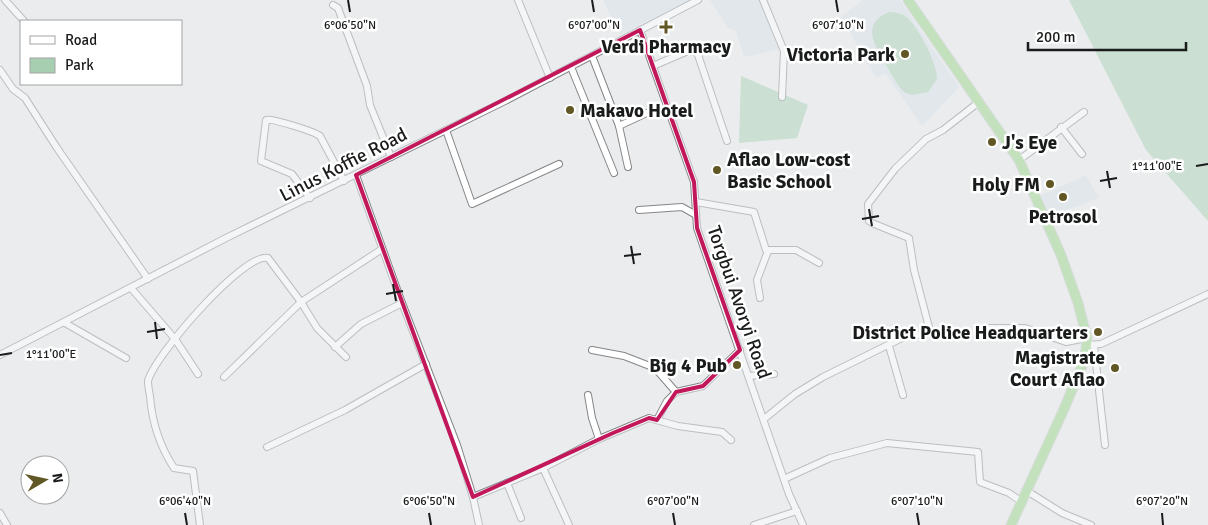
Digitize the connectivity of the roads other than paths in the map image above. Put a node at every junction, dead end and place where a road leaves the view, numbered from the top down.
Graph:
1 (5, 0) edge
2 (518, 0) edge
3 (698, 0) edge
4 (763, 0) edge
5 (908, 0) edge
6 (333, 5) dead end
7 (23, 20) edge
8 (640, 30) junction
9 (592, 56) junction
10 (653, 66) junction
11 (571, 67) junction
12 (0, 70) edge
13 (550, 78) junction
14 (782, 97) dead end
15 (979, 102) junction
16 (649, 112) dead end
17 (1084, 112) dead end
18 (619, 126) junction
19 (1061, 127) junction
20 (446, 130) junction
21 (727, 141) dead end
22 (1082, 154) dead end
23 (391, 157) junction
24 (1019, 160) junction
25 (559, 164) dead end
26 (628, 167) dead end
27 (614, 173) dead end
28 (356, 175) junction
29 (344, 181) junction
30 (310, 198) junction
31 (696, 202) junction
32 (639, 210) dead end
33 (696, 215) junction
34 (382, 249) junction
35 (768, 251) junction
36 (819, 262) dead end
37 (148, 279) junction
38 (132, 288) junction
39 (1208, 294) edge
40 (760, 298) dead end
41 (301, 302) junction
42 (402, 303) junction
43 (65, 323) junction
44 (983, 328) dead end
45 (175, 339) junction
46 (1090, 343) junction
47 (889, 346) junction
48 (336, 347) junction
49 (592, 350) dead end
50 (740, 350) junction
51 (0, 355) edge
52 (346, 357) dead end
53 (126, 358) dead end
54 (426, 364) junction
55 (198, 374) dead end
56 (774, 374) dead end
57 (749, 376) junction
58 (224, 377) dead end
59 (676, 392) junction
60 (588, 395) dead end
61 (903, 395) dead end
62 (764, 419) junction
63 (657, 420) junction
64 (599, 439) junction
65 (731, 440) dead end
66 (1105, 445) dead end
67 (267, 447) dead end
68 (543, 468) junction
69 (784, 479) junction
70 (507, 483) junction
71 (1028, 491) junction
72 (473, 497) junction
73 (1022, 502) junction
74 (797, 511) junction
75 (0, 513) edge
76 (521, 518) dead end
77 (7, 525) edge
78 (200, 525) edge
79 (479, 525) edge
80 (568, 525) edge
81 (754, 525) edge
82 (803, 525) edge
83 (1011, 525) edge
84 (1091, 525) edge

1 - 7 street
2 - 13 street
3 - 8 street, Linus Koffie Road
4 - 14 street
5 - 15 highway
6 - 23 street
8 - 9 street, Linus Koffie Road
8 - 10 street, Torgbui Avoryi Road
9 - 11 street, Linus Koffie Road
9 - 18 street
10 - 21 street
10 - 31 street, Torgbui Avoryi Road
11 - 13 street, Linus Koffie Road
11 - 27 street
12 - 37 street
13 - 20 street, Linus Koffie Road
15 - 24 highway
15 - 47 street
16 - 18 street
17 - 19 street
18 - 26 street
19 - 22 street
19 - 24 street
20 - 23 street, Linus Koffie Road
20 - 25 street
23 - 28 street, Linus Koffie Road
24 - 46 highway
28 - 29 street, Linus Koffie Road
28 - 34 street
29 - 30 street, Linus Koffie Road
29 - 30 street
30 - 37 street, Linus Koffie Road
31 - 33 street, Torgbui Avoryi Road
31 - 35 street
32 - 33 street
33 - 50 street, Torgbui Avoryi Road
34 - 41 street
34 - 42 street
35 - 36 street
35 - 40 street
37 - 38 street, Linus Koffie Road
38 - 43 street, Linus Koffie Road
38 - 45 street
39 - 46 street
41 - 45 street
41 - 48 street
41 - 58 street
42 - 48 street
42 - 54 street
43 - 51 street, Linus Koffie Road
43 - 53 street
44 - 46 street
45 - 55 street
45 - 78 street
46 - 66 street
46 - 71 highway
47 - 61 street
47 - 62 street
48 - 52 street
49 - 59 street
50 - 57 street, Torgbui Avoryi Road
50 - 59 street
54 - 67 street
54 - 72 street
56 - 57 street
57 - 62 street, Torgbui Avoryi Road
59 - 63 street
60 - 64 street
62 - 69 street, Torgbui Avoryi Road
63 - 64 street
63 - 65 street
64 - 68 street
68 - 70 street
68 - 80 street
69 - 73 street
69 - 74 street, Torgbui Avoryi Road
70 - 72 street
70 - 76 street
71 - 73 highway
71 - 84 street
72 - 79 street
73 - 83 highway
74 - 81 street
74 - 82 street, Torgbui Avoryi Road
75 - 77 street

